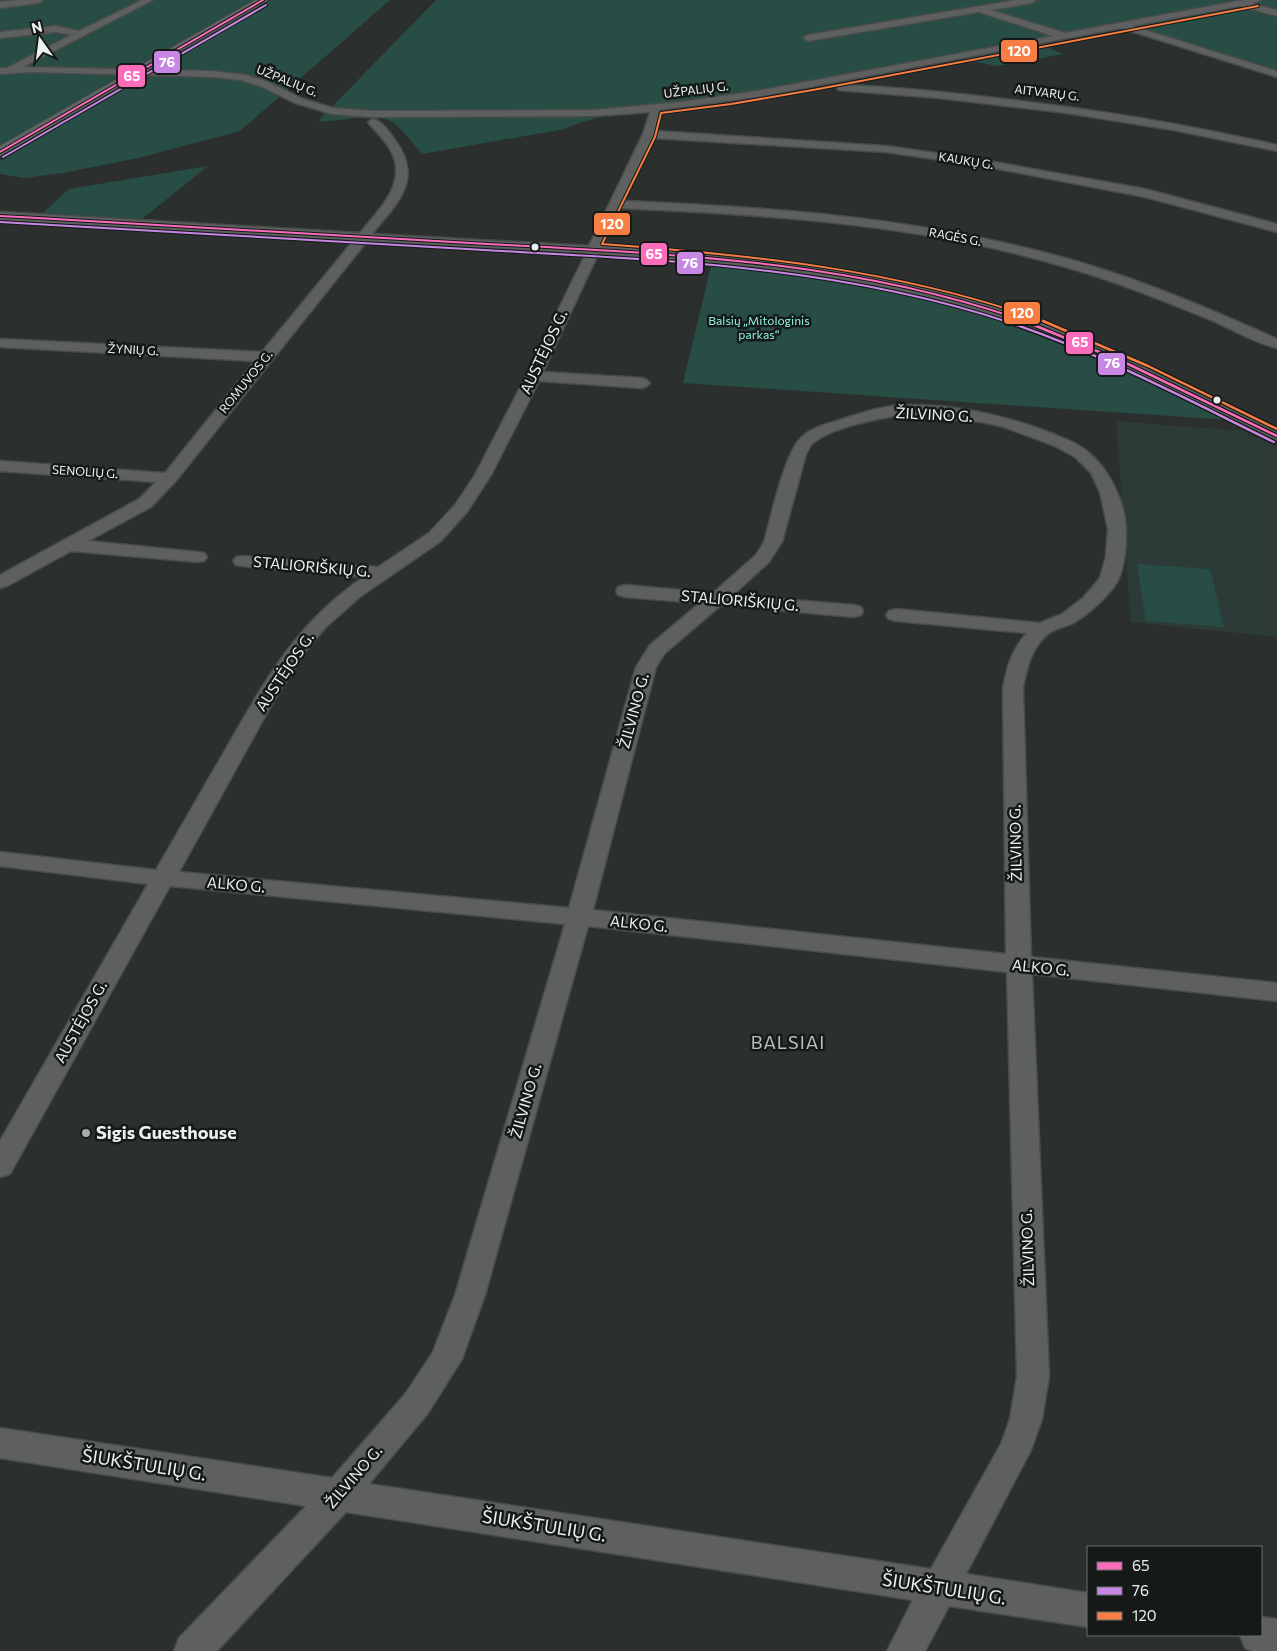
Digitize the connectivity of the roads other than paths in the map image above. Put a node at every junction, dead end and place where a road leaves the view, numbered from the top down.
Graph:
1 (39, 0) edge
2 (149, 0) edge
3 (263, 0) edge
4 (1032, 0) edge
5 (1257, 0) edge
6 (962, 3) dead end
7 (1240, 3) junction
8 (0, 5) edge
9 (979, 9) junction
10 (1277, 13) edge
11 (1121, 26) junction
12 (78, 34) junction
13 (0, 35) edge
14 (1064, 36) junction
15 (808, 38) dead end
16 (3, 72) edge
17 (137, 72) junction
18 (1277, 74) edge
19 (812, 84) junction
20 (653, 108) junction
21 (373, 122) dead end
22 (649, 134) junction
23 (1277, 148) edge
24 (0, 152) edge
25 (617, 204) junction
26 (0, 216) edge
27 (1277, 228) edge
28 (362, 237) junction
29 (592, 250) junction
30 (0, 343) edge
31 (1277, 344) edge
32 (266, 357) junction
33 (534, 376) junction
34 (642, 383) dead end
35 (1277, 436) edge
36 (0, 466) edge
37 (169, 478) junction
38 (68, 545) junction
39 (198, 556) dead end
40 (242, 560) dead end
41 (382, 573) junction
42 (0, 582) edge
43 (625, 591) dead end
44 (717, 598) junction
45 (854, 611) dead end
46 (896, 615) dead end
47 (1042, 629) junction
48 (0, 859) edge
49 (162, 878) junction
50 (579, 917) junction
51 (1019, 965) junction
52 (1277, 992) edge
53 (0, 1166) edge
54 (0, 1443) edge
55 (340, 1494) junction
56 (937, 1589) junction
57 (1087, 1610) edge
58 (1262, 1636) edge
59 (1277, 1638) edge
60 (192, 1651) edge
61 (905, 1651) edge

1 - 8 street
2 - 12 street
3 - 17 main road
4 - 9 street
5 - 7 street, UŽPALIŲ G.
6 - 9 street
7 - 10 street
7 - 11 street, UŽPALIŲ G.
9 - 14 street
9 - 15 street
11 - 14 street, UŽPALIŲ G.
11 - 18 street
12 - 13 street
12 - 16 street
14 - 19 street, UŽPALIŲ G.
16 - 17 street, UŽPALIŲ G.
17 - 20 street, UŽPALIŲ G.
17 - 24 main road
19 - 20 street, UŽPALIŲ G.
19 - 23 street, AITVARŲ G.
20 - 22 street, AUSTĖJOS G.
21 - 28 street, ROMUVOS G.
22 - 25 street, AUSTĖJOS G.
22 - 27 street, KAUKŲ G.
25 - 29 street, AUSTĖJOS G.
25 - 31 street, RAGĖS G.
26 - 28 street
28 - 29 street
28 - 32 street, ROMUVOS G.
29 - 33 street, AUSTĖJOS G.
29 - 35 street
30 - 32 street, ŽYNIŲ G.
32 - 37 street, ROMUVOS G.
33 - 34 street
33 - 41 street, AUSTĖJOS G.
36 - 37 street, SENOLIŲ G.
37 - 38 street, ROMUVOS G.
38 - 39 street
38 - 42 street, ROMUVOS G.
40 - 41 street, STALIORIŠKIŲ G.
41 - 49 street, AUSTĖJOS G.
43 - 44 street, STALIORIŠKIŲ G.
44 - 45 street, STALIORIŠKIŲ G.
44 - 47 street, ŽILVINO G.
44 - 50 street, ŽILVINO G.
46 - 47 street
47 - 51 street, ŽILVINO G.
48 - 49 street, ALKO G.
49 - 50 street, ALKO G.
49 - 53 street, AUSTĖJOS G.
50 - 51 street, ALKO G.
50 - 55 street, ŽILVINO G.
51 - 52 street, ALKO G.
51 - 56 street, ŽILVINO G.
54 - 55 street, ŠIUKŠTULIŲ G.
55 - 56 street, ŠIUKŠTULIŲ G.
55 - 60 street, ŽILVINO G.
56 - 57 street, ŠIUKŠTULIŲ G.
56 - 61 street, ŽILVINO G.
58 - 59 street

